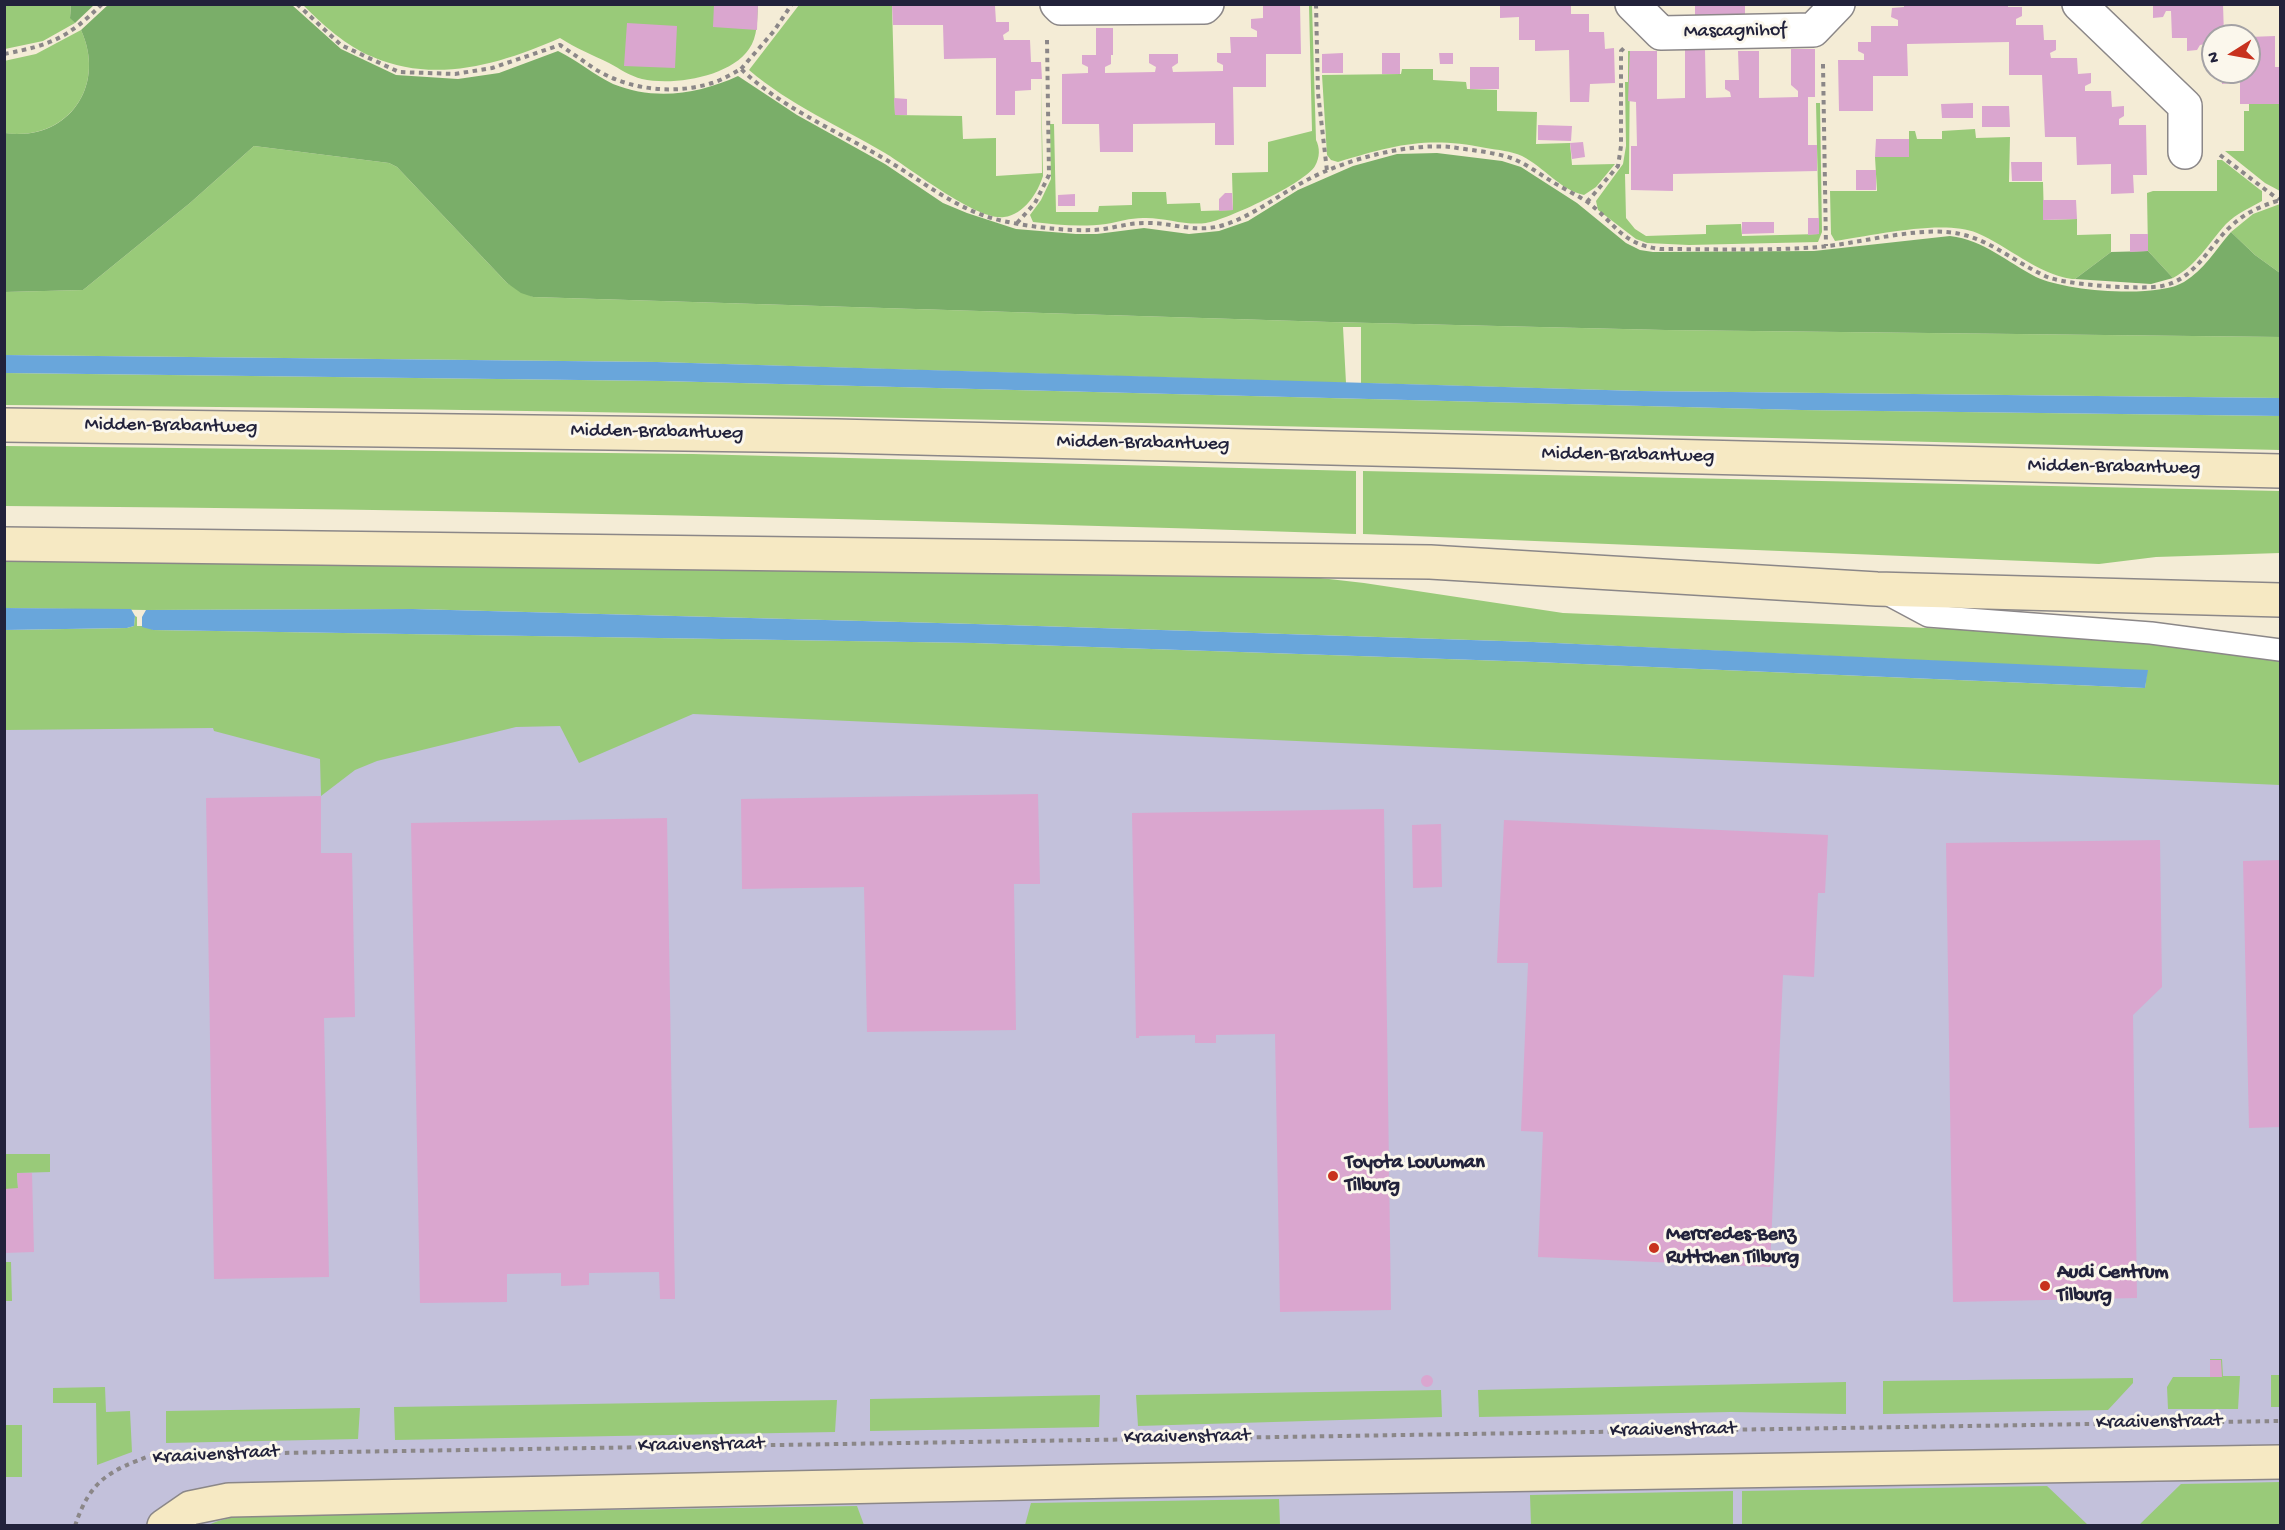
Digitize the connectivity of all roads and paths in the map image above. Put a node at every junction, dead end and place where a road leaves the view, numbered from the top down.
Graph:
1 (102, 4) edge
2 (297, 4) edge
3 (792, 4) edge
4 (1207, 4) edge
5 (1316, 4) edge
6 (1839, 4) edge
7 (2079, 4) edge
8 (1059, 6) edge
9 (1640, 12) edge
10 (1813, 30) junction
11 (4, 54) edge
12 (741, 69) junction
13 (2186, 152) joint
14 (1327, 171) junction
15 (2280, 200) edge
16 (1587, 202) junction
17 (1016, 224) junction
18 (1826, 246) junction
19 (4, 424) edge
20 (2280, 471) edge
21 (4, 544) edge
22 (1877, 589) junction
23 (2280, 600) edge
24 (2280, 650) edge
25 (2280, 1421) edge
26 (2280, 1462) edge
27 (164, 1525) edge
28 (75, 1526) edge

1 - 11 path
2 - 12 path
3 - 12 path
4 - 8 street
5 - 14 path
6 - 10 street, Mascagnihof
7 - 13 street
8 - 17 path
9 - 10 street, Mascagnihof
9 - 16 path
10 - 18 path
12 - 17 path
13 - 15 path
14 - 16 path
14 - 17 path
15 - 18 path
16 - 18 path
19 - 20 main road, Midden-Brabantweg
21 - 22 main road
22 - 23 main road
22 - 24 lane
25 - 28 path, Kraaivenstraat
26 - 27 main road, Kraaivenstraat

